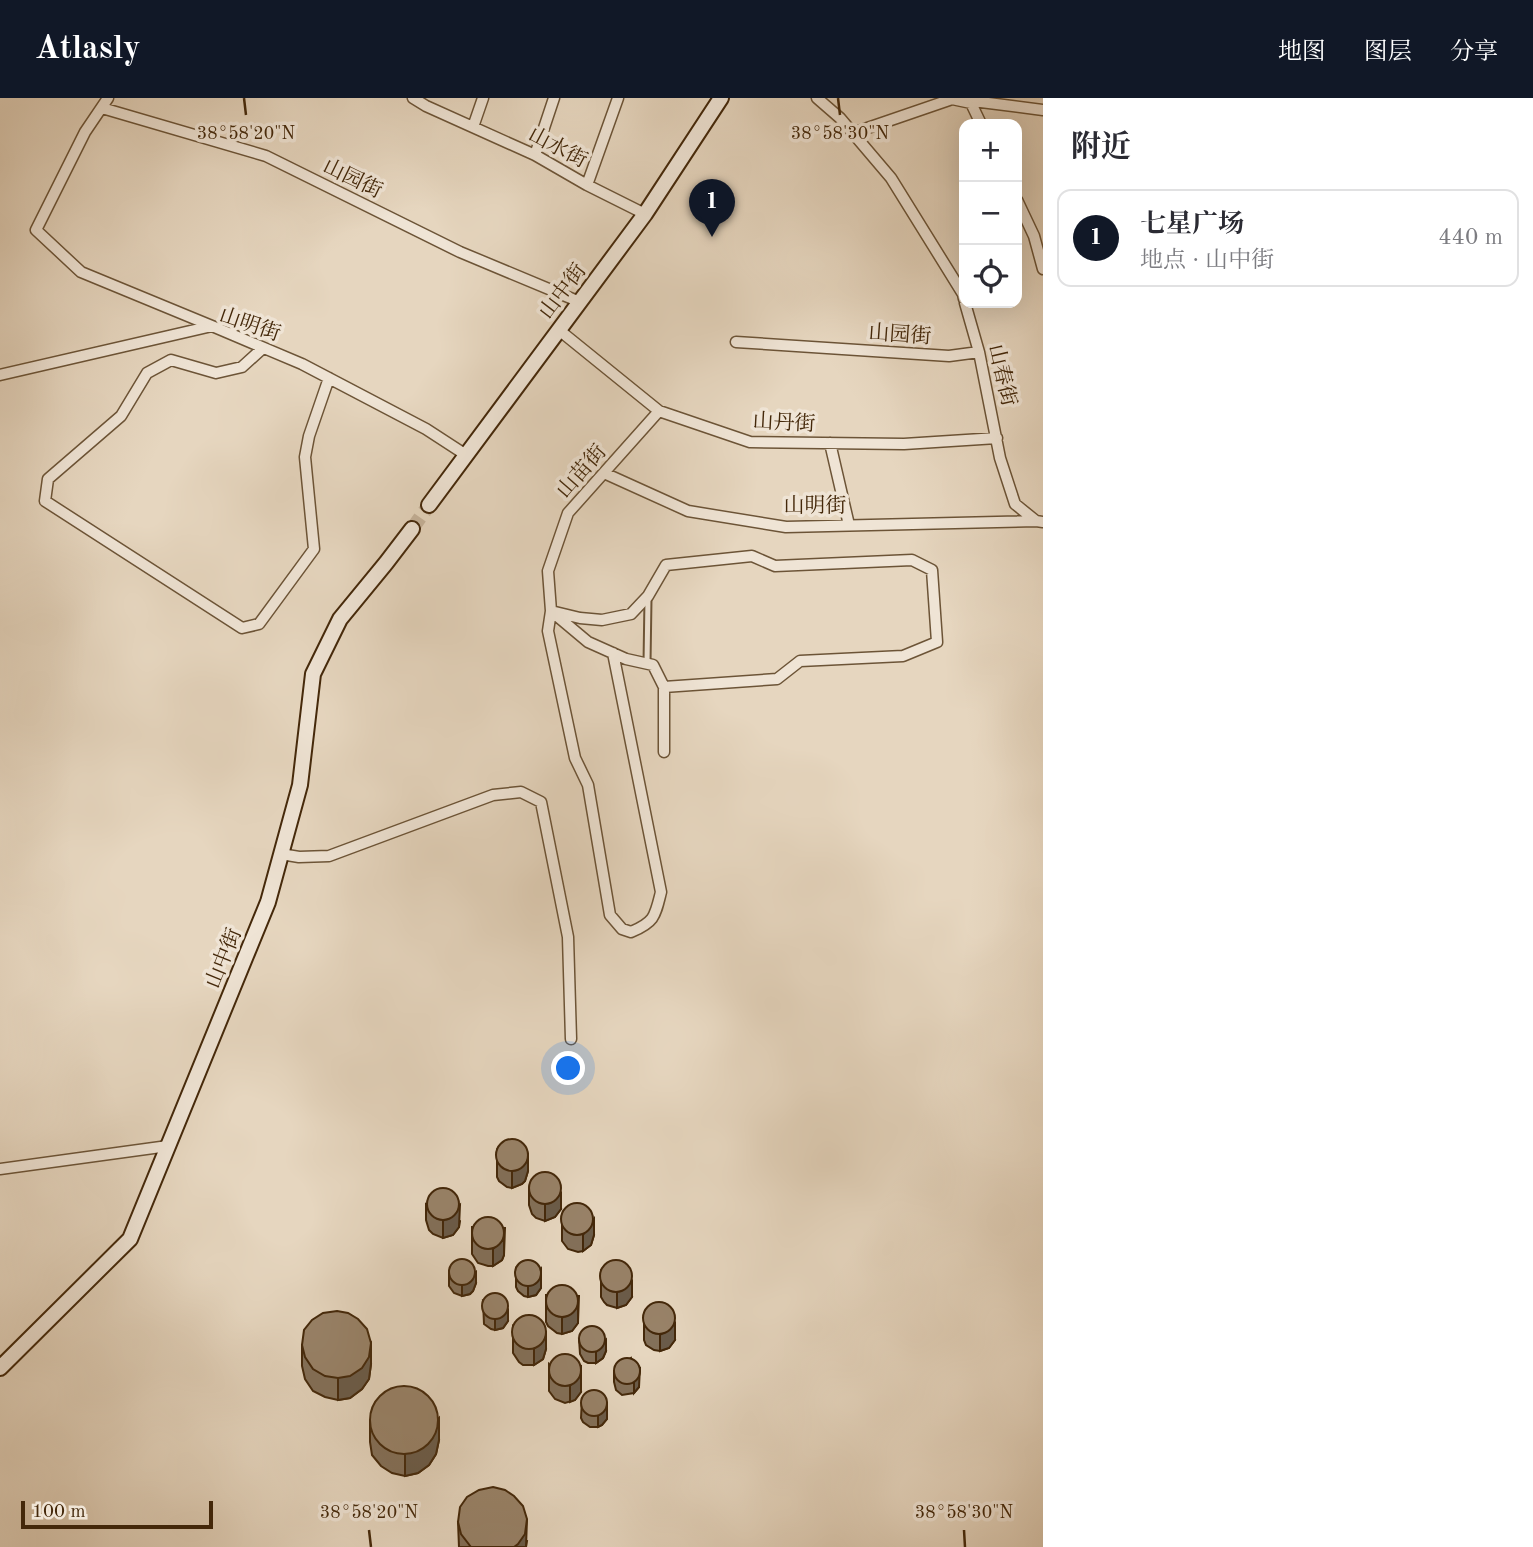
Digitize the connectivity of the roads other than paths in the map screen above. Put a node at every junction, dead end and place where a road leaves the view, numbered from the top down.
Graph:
1 (108, 98) edge
2 (413, 98) edge
3 (483, 98) edge
4 (554, 98) edge
5 (618, 98) edge
6 (721, 98) edge
7 (817, 98) edge
8 (950, 98) edge
9 (996, 101) edge
10 (102, 108) junction
11 (1043, 110) edge
12 (979, 119) edge
13 (473, 127) junction
14 (853, 133) junction
15 (535, 155) junction
16 (587, 185) junction
17 (1022, 211) edge
18 (645, 214) junction
19 (1043, 269) edge
20 (959, 288) edge
21 (580, 302) junction
22 (967, 308) edge
23 (212, 326) junction
24 (559, 330) junction
25 (736, 342) dead end
26 (264, 348) junction
27 (979, 352) junction
28 (0, 375) edge
29 (329, 378) junction
30 (659, 411) junction
31 (997, 438) junction
32 (830, 443) junction
33 (466, 455) junction
34 (604, 472) junction
35 (429, 505) tunnel mouth
36 (1039, 521) edge
37 (849, 525) junction
38 (412, 529) tunnel mouth
39 (648, 596) junction
40 (551, 611) junction
41 (613, 653) junction
42 (647, 663) junction
43 (664, 687) junction
44 (664, 752) dead end
45 (281, 854) junction
46 (571, 1039) dead end
47 (168, 1146) junction
48 (0, 1169) edge
49 (0, 1368) edge

1 - 10 street
2 - 13 street, 山水街
3 - 13 street
4 - 15 street
5 - 16 street
6 - 18 street, 山中街
7 - 14 street, 山春街
8 - 9 street
8 - 12 street
8 - 14 street
9 - 11 street
10 - 21 street, 山园街
10 - 23 street
13 - 15 street, 山水街
14 - 20 street, 山春街
15 - 16 street, 山水街
16 - 18 street, 山水街
17 - 19 street
18 - 21 street, 山中街
21 - 24 street, 山中街
22 - 27 street, 山春街
23 - 26 street, 山明街
23 - 28 street, 山明街
24 - 30 street, 山丹街
24 - 33 street, 山中街
25 - 27 street, 山园街
26 - 29 street, 山明街
26 - 29 street
27 - 31 street, 山春街
29 - 33 street, 山明街
30 - 32 street, 山丹街
30 - 34 street, 山苗街
31 - 32 street, 山丹街
31 - 36 street, 山春街
32 - 37 street
33 - 35 street, 山中街
34 - 37 street, 山明街
34 - 40 street, 山苗街
36 - 37 street, 山明街
38 - 45 street, 山中街
39 - 40 street
39 - 42 lane
39 - 43 street
40 - 41 street
40 - 41 street, 山苗街
41 - 42 street
42 - 43 street
43 - 44 street
45 - 46 street
45 - 47 street, 山中街
47 - 48 street
47 - 49 street, 山中街

